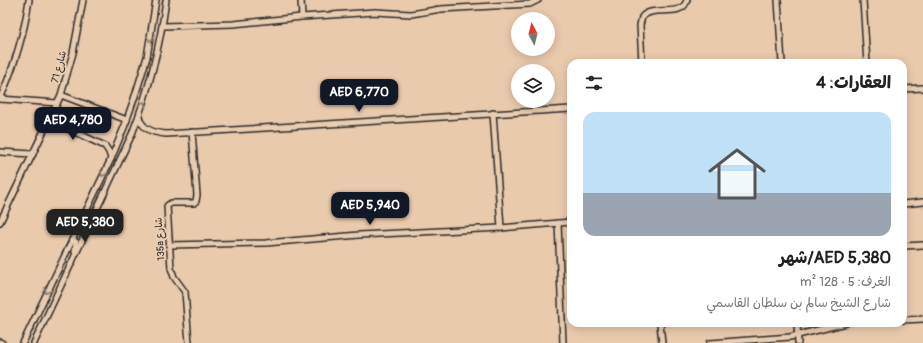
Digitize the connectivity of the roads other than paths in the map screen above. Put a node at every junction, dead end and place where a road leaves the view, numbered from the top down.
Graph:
1 (29, 0) edge
2 (83, 0) edge
3 (156, 0) edge
4 (166, 0) edge
5 (301, 0) edge
6 (538, 0) edge
7 (687, 0) edge
8 (778, 0) edge
9 (863, 0) edge
10 (302, 17) junction
11 (163, 26) junction
12 (642, 59) edge
13 (782, 59) edge
14 (867, 59) edge
15 (923, 88) edge
16 (907, 89) edge
17 (61, 95) junction
18 (0, 99) edge
19 (57, 103) junction
20 (567, 109) edge
21 (493, 113) junction
22 (139, 116) junction
23 (49, 120) junction
24 (127, 120) junction
25 (146, 128) junction
26 (192, 132) junction
27 (132, 134) junction
28 (118, 143) junction
29 (105, 146) junction
30 (0, 152) edge
31 (33, 154) junction
32 (111, 159) junction
33 (923, 202) edge
34 (907, 204) edge
35 (0, 207) edge
36 (7, 208) junction
37 (0, 222) edge
38 (567, 222) edge
39 (558, 223) junction
40 (501, 228) junction
41 (72, 240) junction
42 (169, 245) junction
43 (923, 245) edge
44 (907, 246) edge
45 (73, 261) junction
46 (923, 319) edge
47 (907, 320) edge
48 (660, 327) edge
49 (797, 327) edge
50 (831, 327) edge
51 (798, 336) junction
52 (23, 343) edge
53 (34, 343) edge
54 (189, 343) edge
55 (563, 343) edge
56 (662, 343) edge
57 (710, 343) edge
58 (798, 343) edge

1 - 18 street
2 - 17 street, شارع 71
3 -> 24 street
4 - 11 street
5 - 10 street
6 - 10 street
7 - 12 street
8 - 13 street
9 - 14 street
10 - 11 street
22 -> 11 street
15 - 16 street
17 - 19 street, شارع 71
17 - 24 street
18 - 19 street
19 - 23 street, شارع 71
20 - 21 street
21 - 26 street
21 - 40 street
22 - 25 street
22 - 27 street
23 - 29 street
23 - 31 street, شارع 71
24 - 28 street
25 - 26 street
25 - 27 street
26 - 42 street, 135a شارع
27 - 45 street
28 - 29 street
28 - 32 street
29 - 32 street
30 - 31 street
31 - 36 street, شارع 71
32 -> 41 street
33 - 34 street
35 - 36 street
36 - 37 street, شارع 71
38 - 39 street
39 - 40 street
39 - 55 street
40 - 42 street
41 - 45 street
41 -> 52 street
42 - 54 street, 135a شارع
43 - 44 street
45 - 53 street
46 - 47 street
48 - 56 street
49 - 51 street
50 - 51 street
51 - 57 street
51 - 58 street

